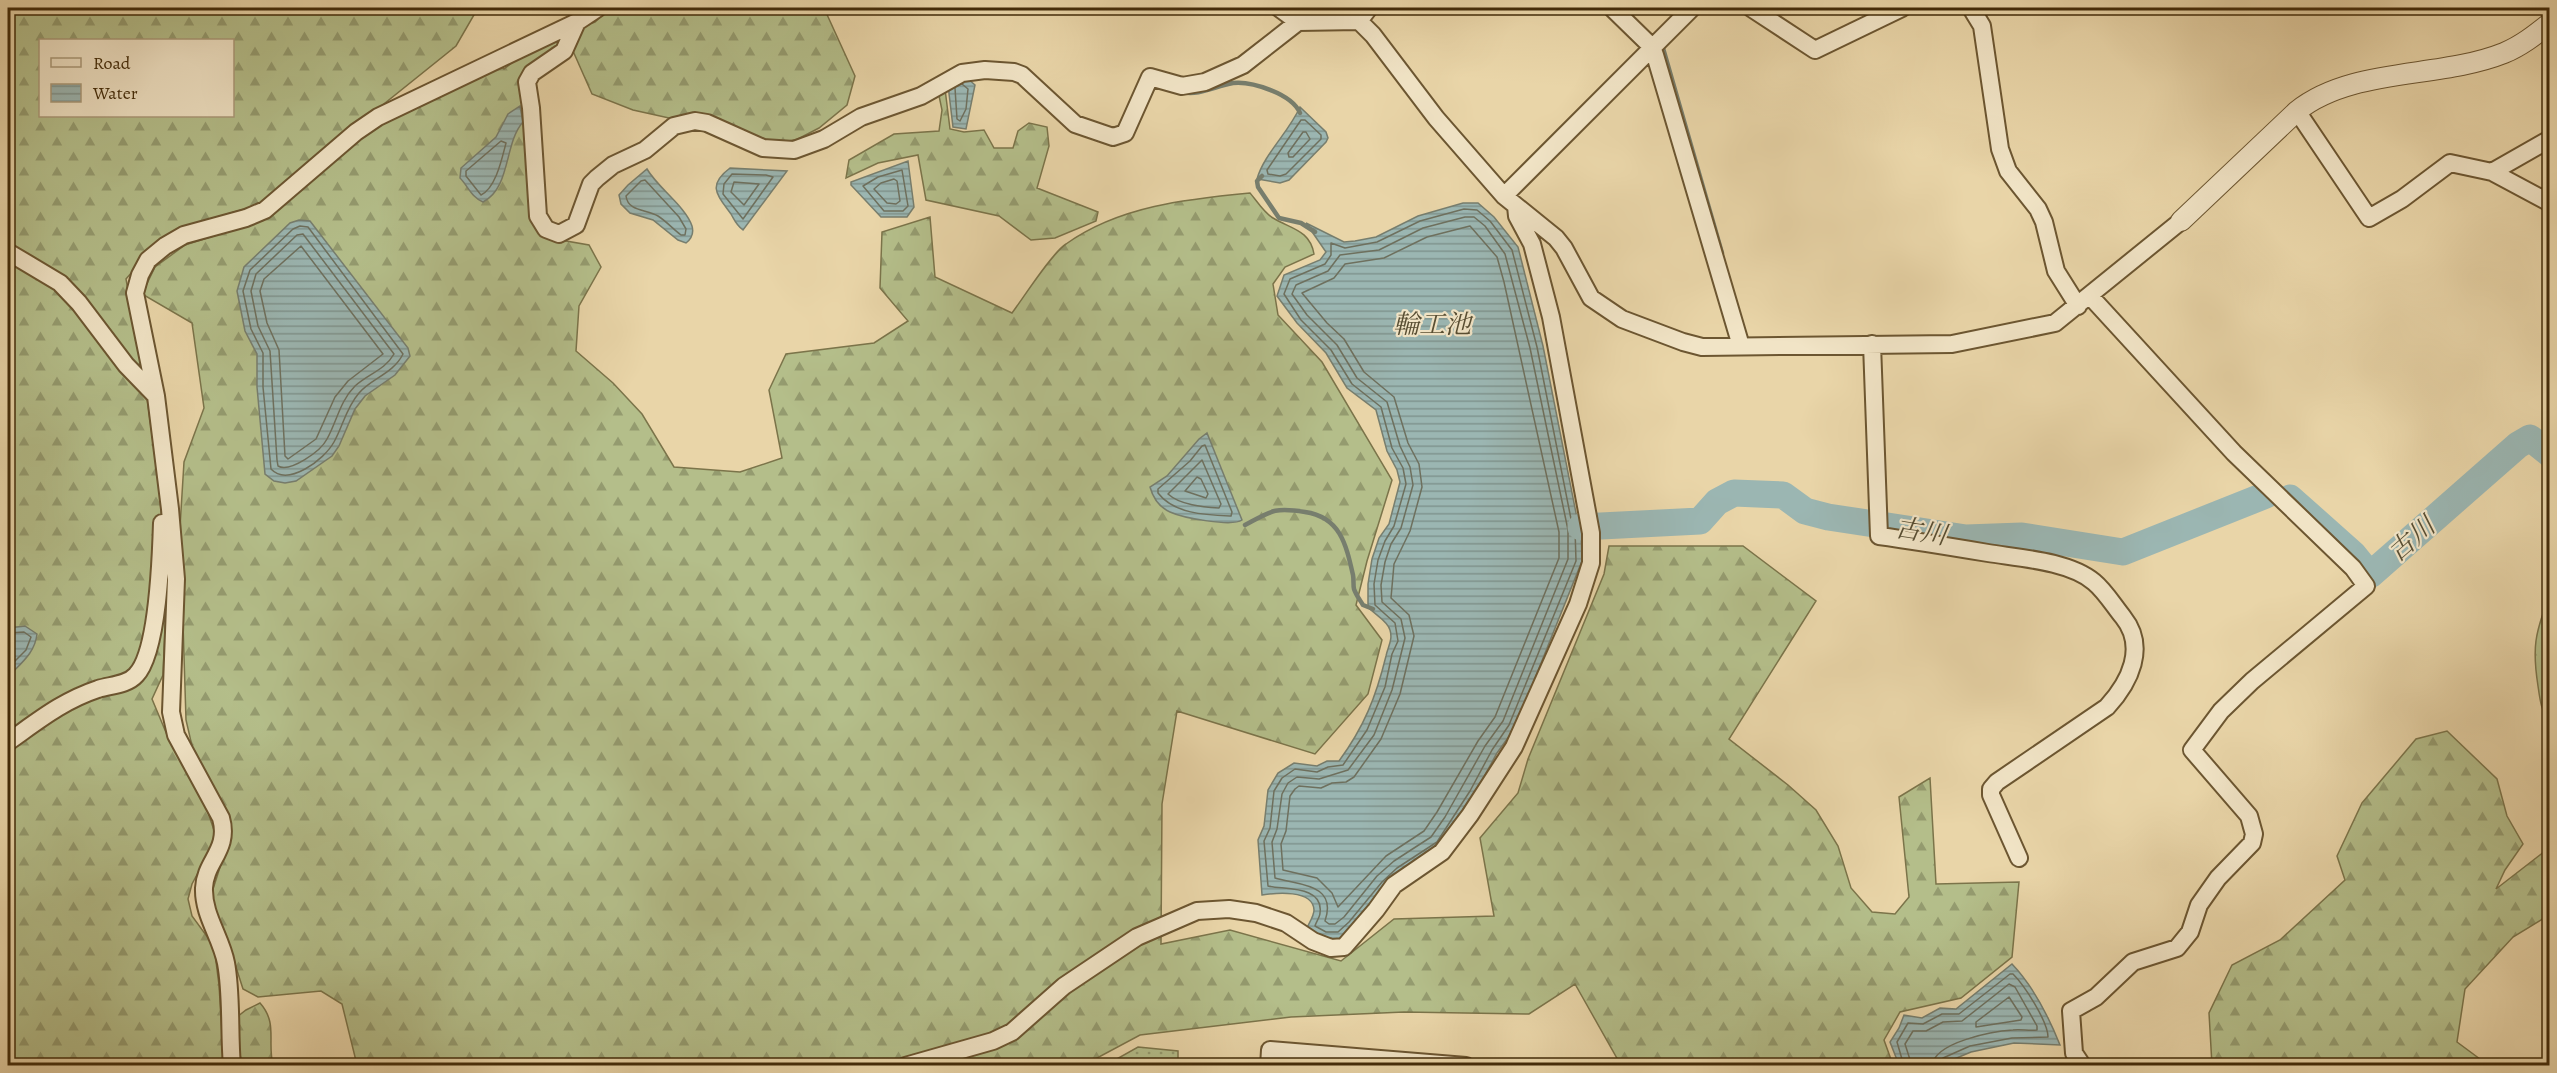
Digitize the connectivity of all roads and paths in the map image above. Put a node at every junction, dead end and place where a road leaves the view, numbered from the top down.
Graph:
1 (598, 8) edge
2 (1279, 8) edge
3 (1612, 8) edge
4 (1692, 8) edge
5 (1751, 8) edge
6 (1902, 8) edge
7 (1971, 8) edge
8 (1364, 14) edge
9 (578, 22) junction
10 (1298, 22) junction
11 (2550, 23) edge
12 (1652, 47) junction
13 (2297, 111) junction
14 (2550, 139) edge
15 (2492, 172) junction
16 (1510, 201) junction
17 (2550, 203) edge
18 (2181, 221) joint
19 (8, 252) edge
20 (2084, 301) junction
21 (1872, 344) junction
22 (1741, 346) junction
23 (156, 396) junction
24 (170, 509) junction
25 (8, 742) edge
26 (2019, 858) dead end
27 (232, 1065) edge
28 (905, 1065) edge
29 (1269, 1065) edge
30 (1466, 1065) edge
31 (2082, 1065) edge

1 - 9 street
2 - 10 street
3 - 12 street
4 - 12 street
5 - 6 street
7 - 20 street
8 - 10 street
8 - 16 street
9 - 10 street
9 - 23 street
11 - 13 street
12 - 16 street
12 - 22 street
13 - 15 street
13 - 18 street
14 - 15 street
15 - 17 street
16 - 22 street
16 - 28 street
18 - 20 street
19 - 23 street
20 - 21 street
20 - 31 street
21 - 22 street
21 - 26 street
23 - 24 street
24 - 25 street
24 - 27 street
29 - 30 street

